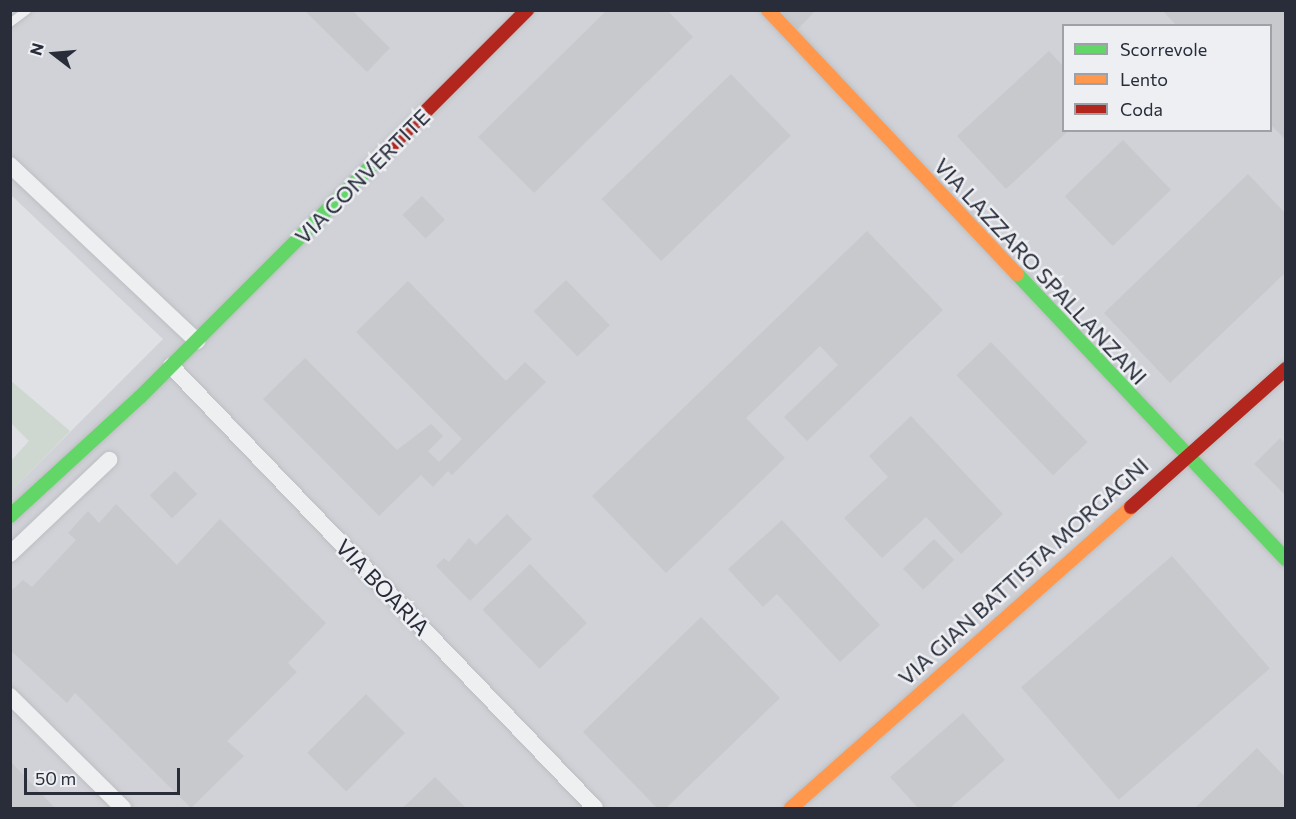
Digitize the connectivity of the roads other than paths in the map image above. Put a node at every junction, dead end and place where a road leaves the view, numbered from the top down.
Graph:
1 (27, 10) edge
2 (527, 10) edge
3 (768, 10) edge
4 (10, 23) edge
5 (10, 165) edge
6 (197, 341) junction
7 (171, 366) junction
8 (1286, 369) edge
9 (1184, 454) junction
10 (109, 460) dead end
11 (10, 516) edge
12 (10, 554) edge
13 (1286, 559) edge
14 (10, 696) edge
15 (123, 808) edge
16 (595, 808) edge
17 (791, 808) edge

1 - 4 lane
2 - 6 street, VIA CONVERTITE
3 - 9 street, VIA LAZZARO SPALLANZANI
5 - 6 street
6 - 7 street, VIA CONVERTITE
7 - 11 street, VIA CONVERTITE
7 - 16 street, VIA BOARIA
8 - 9 street, VIA GIAN BATTISTA MORGAGNI
9 - 13 street, VIA LAZZARO SPALLANZANI
9 - 17 street, VIA GIAN BATTISTA MORGAGNI
10 - 12 street
14 - 15 street

